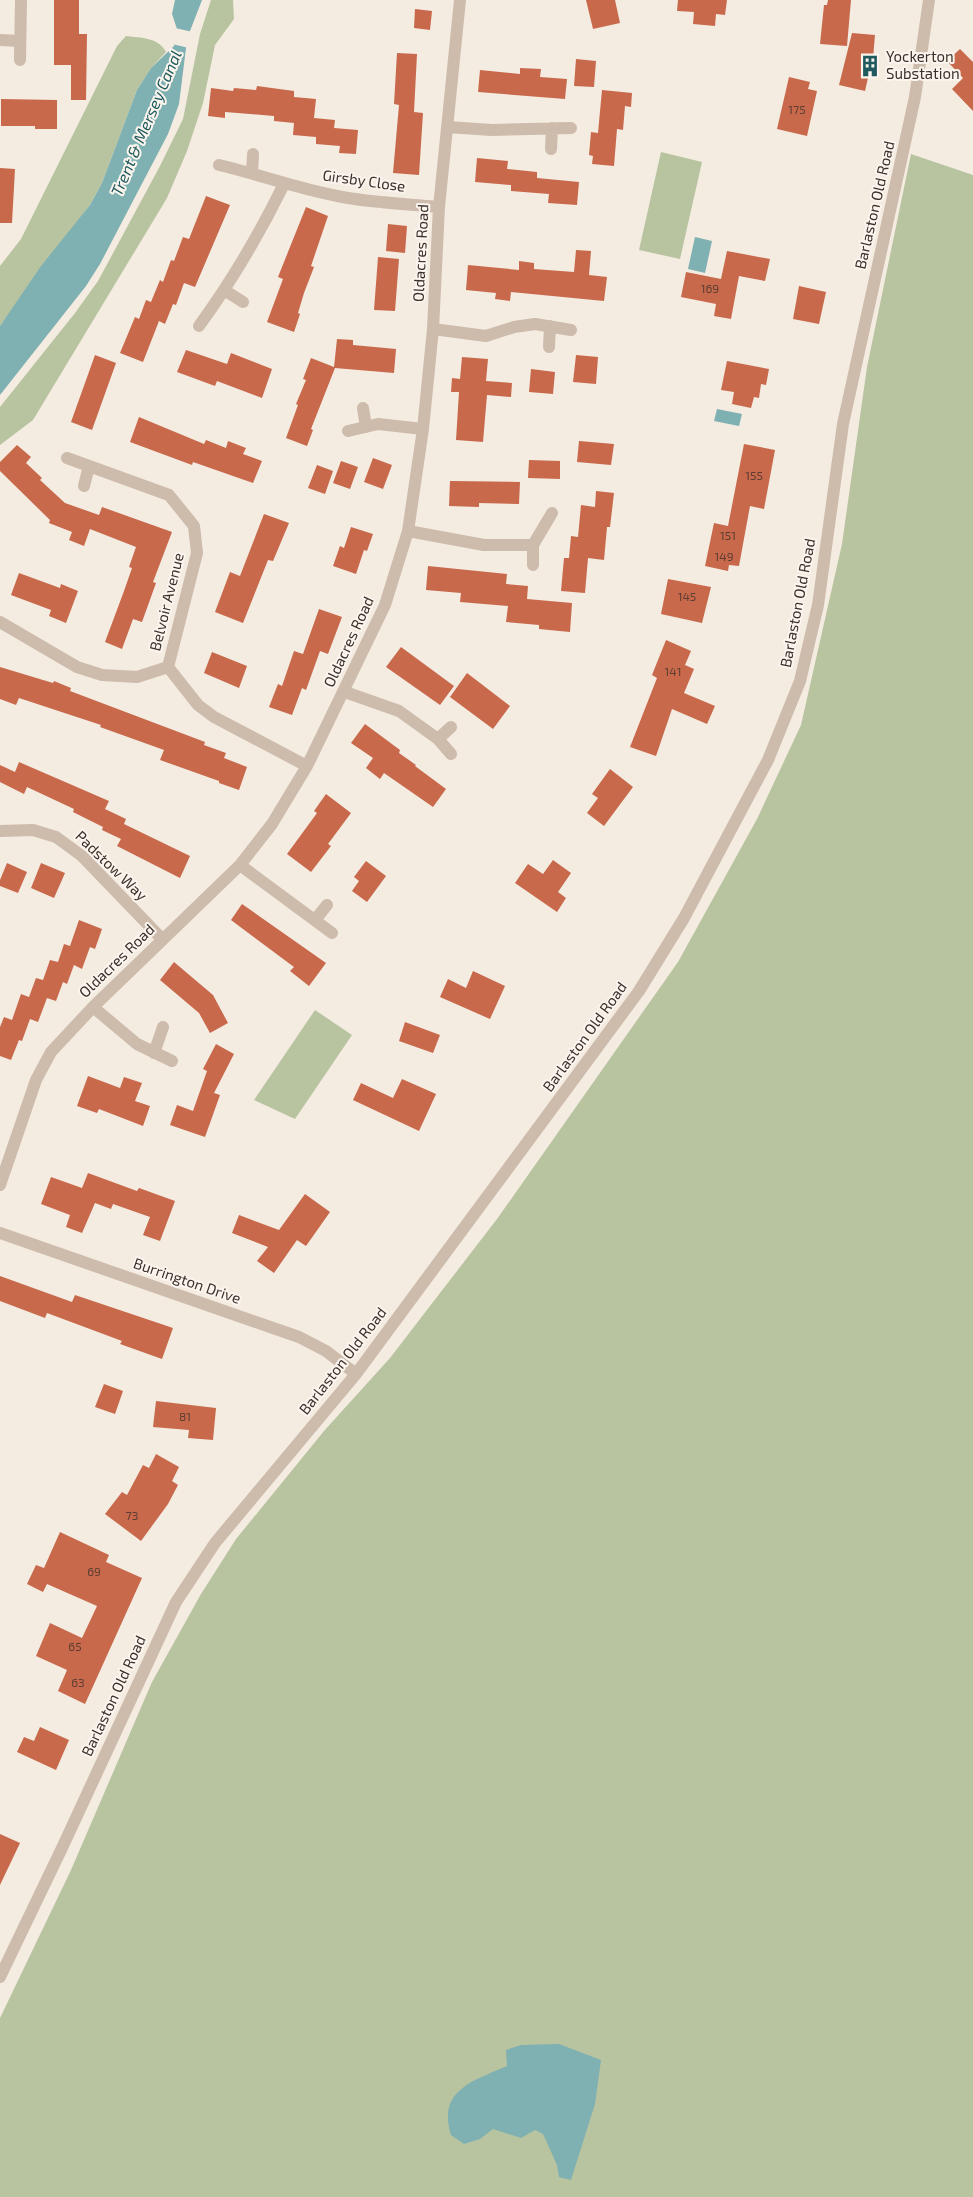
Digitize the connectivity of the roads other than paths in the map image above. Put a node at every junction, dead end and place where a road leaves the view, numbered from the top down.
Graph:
1 (21, 0) edge
2 (460, 0) edge
3 (929, 0) edge
4 (0, 40) edge
5 (20, 41) junction
6 (20, 60) dead end
7 (447, 127) junction
8 (552, 128) junction
9 (571, 128) dead end
10 (551, 149) dead end
11 (253, 154) dead end
12 (219, 165) dead end
13 (252, 173) junction
14 (284, 184) junction
15 (439, 207) junction
16 (224, 290) junction
17 (243, 302) dead end
18 (199, 326) dead end
19 (550, 326) junction
20 (433, 329) junction
21 (571, 330) dead end
22 (549, 347) dead end
23 (363, 408) dead end
24 (366, 427) junction
25 (423, 429) junction
26 (348, 432) dead end
27 (66, 458) dead end
28 (89, 466) junction
29 (84, 486) dead end
30 (552, 513) dead end
31 (408, 531) junction
32 (533, 545) junction
33 (533, 565) dead end
34 (0, 622) edge
35 (168, 667) junction
36 (345, 692) junction
37 (451, 727) dead end
38 (438, 739) junction
39 (451, 754) dead end
40 (307, 766) junction
41 (0, 832) edge
42 (240, 865) junction
43 (327, 905) dead end
44 (315, 920) junction
45 (332, 934) dead end
46 (162, 940) junction
47 (93, 1007) junction
48 (163, 1027) dead end
49 (154, 1053) junction
50 (172, 1061) dead end
51 (0, 1185) edge
52 (0, 1234) edge
53 (356, 1374) junction
54 (0, 1977) edge

1 - 5 street
2 - 7 street, Oldacres Road
3 - 53 street, Barlaston Old Road
4 - 5 street
5 - 6 street
7 - 8 street
7 - 15 street, Oldacres Road
8 - 9 street
8 - 10 street
11 - 13 street
12 - 13 street, Girsby Close
13 - 14 street, Girsby Close
14 - 15 street, Girsby Close
14 - 16 street
15 - 20 street, Oldacres Road
16 - 17 street
16 - 18 street
19 - 20 street
19 - 21 street
19 - 22 street
20 - 25 street, Oldacres Road
23 - 24 street
24 - 25 street
24 - 26 street
25 - 31 street, Oldacres Road
27 - 28 street, Belvoir Avenue
28 - 29 street
28 - 35 street, Belvoir Avenue
30 - 32 street
31 - 32 street
31 - 36 street, Oldacres Road
32 - 33 street
34 - 35 street
35 - 40 street, Belvoir Avenue
36 - 38 street
36 - 40 street, Oldacres Road
37 - 38 street
38 - 39 street
40 - 42 street, Oldacres Road
41 - 46 street, Padstow Way
42 - 44 street
42 - 46 street, Oldacres Road
43 - 44 street
44 - 45 street
46 - 47 street, Oldacres Road
47 - 49 street
47 - 51 street, Oldacres Road
48 - 49 street
49 - 50 street
52 - 53 street, Burrington Drive
53 - 54 street, Barlaston Old Road

